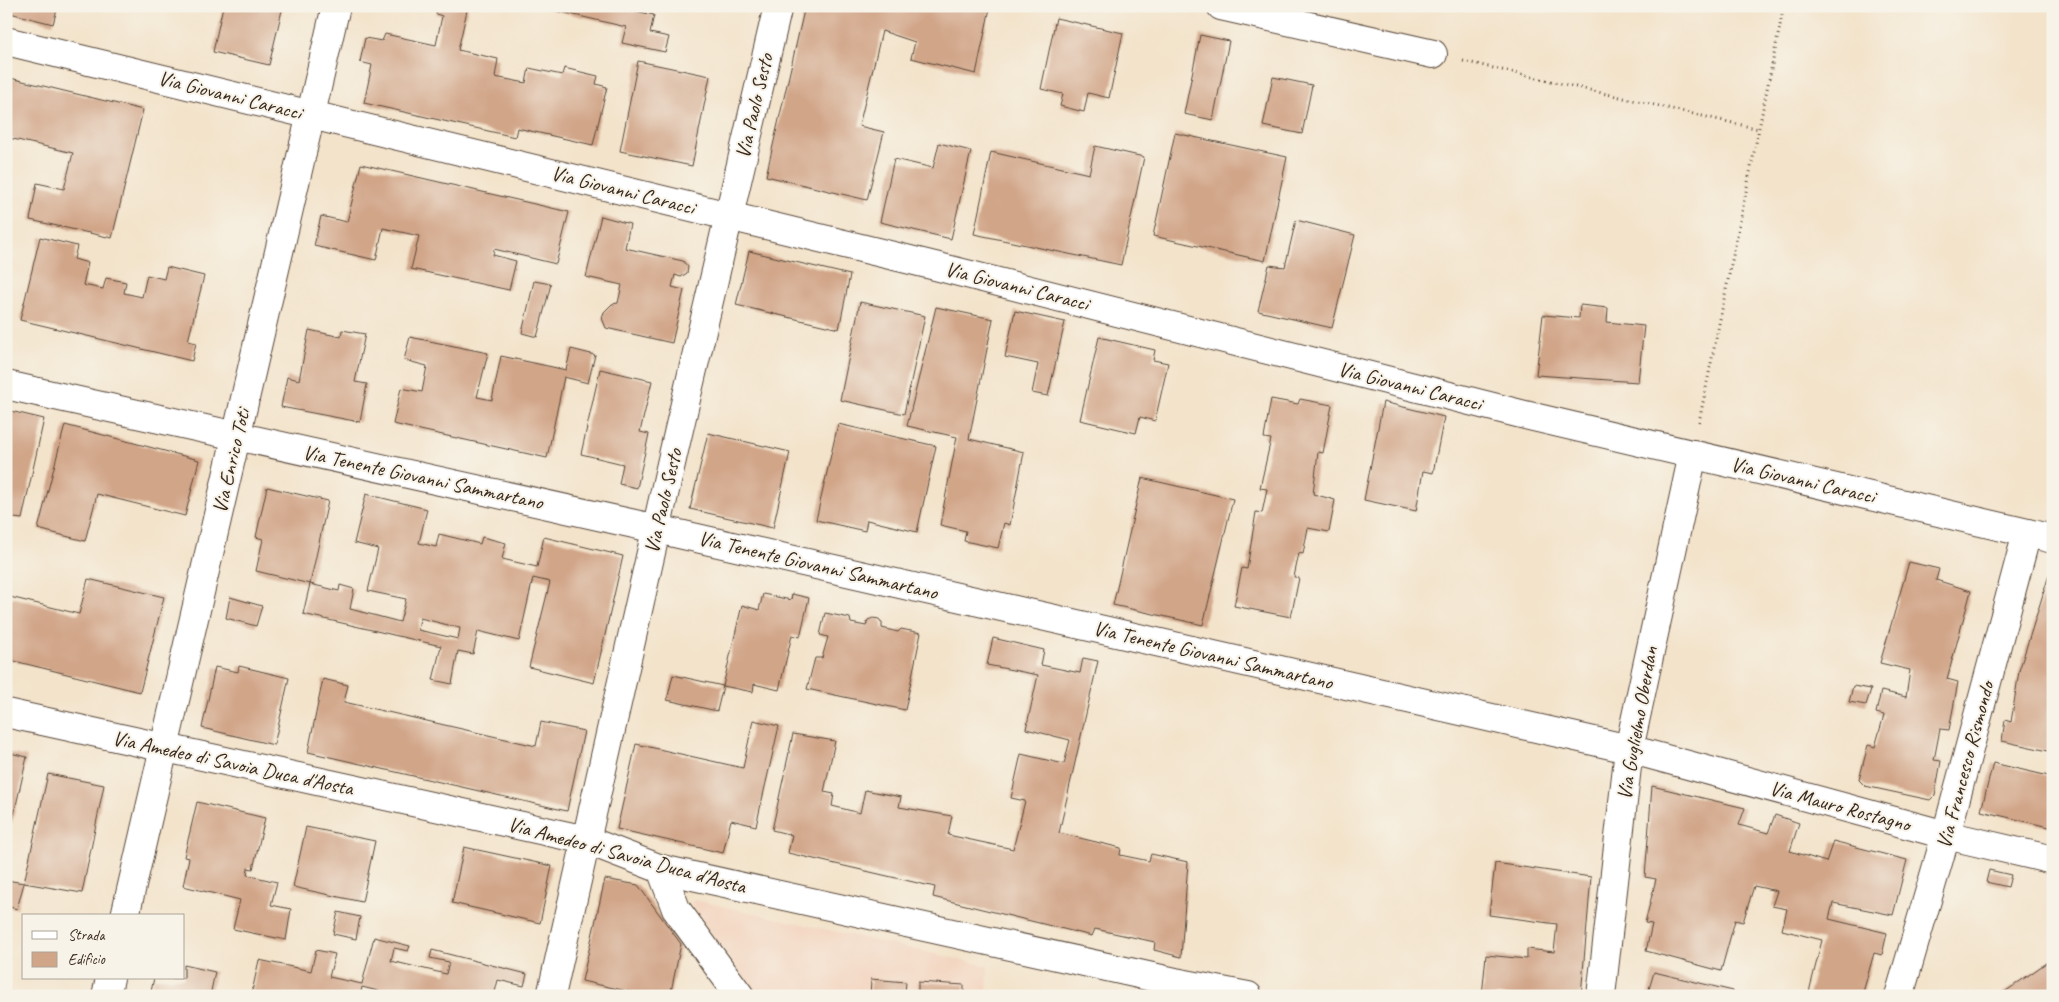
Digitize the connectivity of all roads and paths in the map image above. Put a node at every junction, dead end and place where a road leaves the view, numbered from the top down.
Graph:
1 (336, 6) edge
2 (778, 6) edge
3 (1222, 6) edge
4 (1784, 6) edge
5 (6, 41) edge
6 (1433, 54) joint
7 (311, 115) junction
8 (1759, 129) junction
9 (729, 216) junction
10 (6, 385) edge
11 (237, 436) junction
12 (1695, 443) junction
13 (656, 529) junction
14 (2040, 536) edge
15 (6, 714) edge
16 (165, 748) junction
17 (1629, 748) junction
18 (1946, 835) junction
19 (586, 840) junction
20 (2053, 860) edge
21 (661, 869) junction
22 (125, 914) edge
23 (110, 980) edge
24 (106, 996) edge
25 (551, 996) edge
26 (740, 996) edge
27 (1248, 996) edge
28 (1600, 996) edge
29 (1899, 996) edge

1 - 7 street, Via Enrico Toti
2 - 9 street, Via Paolo Sesto
3 - 6 street
4 - 8 path
5 - 7 street, Via Giovanni Caracci
6 - 8 path
7 - 9 street, Via Giovanni Caracci
7 - 11 street, Via Enrico Toti
8 - 12 path
9 - 12 street, Via Giovanni Caracci
9 - 13 street, Via Paolo Sesto
10 - 11 street, Via Tenente Giovanni Sammartano
11 - 13 street, Via Tenente Giovanni Sammartano
11 - 16 street, Via Enrico Toti
12 - 14 street, Via Giovanni Caracci
12 - 17 street, Via Guglielmo Oberdan
13 - 17 street, Via Tenente Giovanni Sammartano
13 - 19 street, Via Paolo Sesto
14 - 18 street, Via Francesco Rismondo
15 - 16 street, Via Amedeo di Savoia Duca d'Aosta
16 - 19 street, Via Amedeo di Savoia Duca d'Aosta
16 - 22 street, Via Enrico Toti
17 - 18 street, Via Mauro Rostagno
17 - 28 street, Via Guglielmo Oberdan
18 - 20 street, Via Mauro Rostagno
18 - 29 street, Via Francesco Rismondo
19 - 21 street, Via Amedeo di Savoia Duca d'Aosta
19 - 25 street, Via Paolo Sesto
21 - 26 street
21 - 27 street, Via Amedeo di Savoia Duca d'Aosta
23 - 24 street

